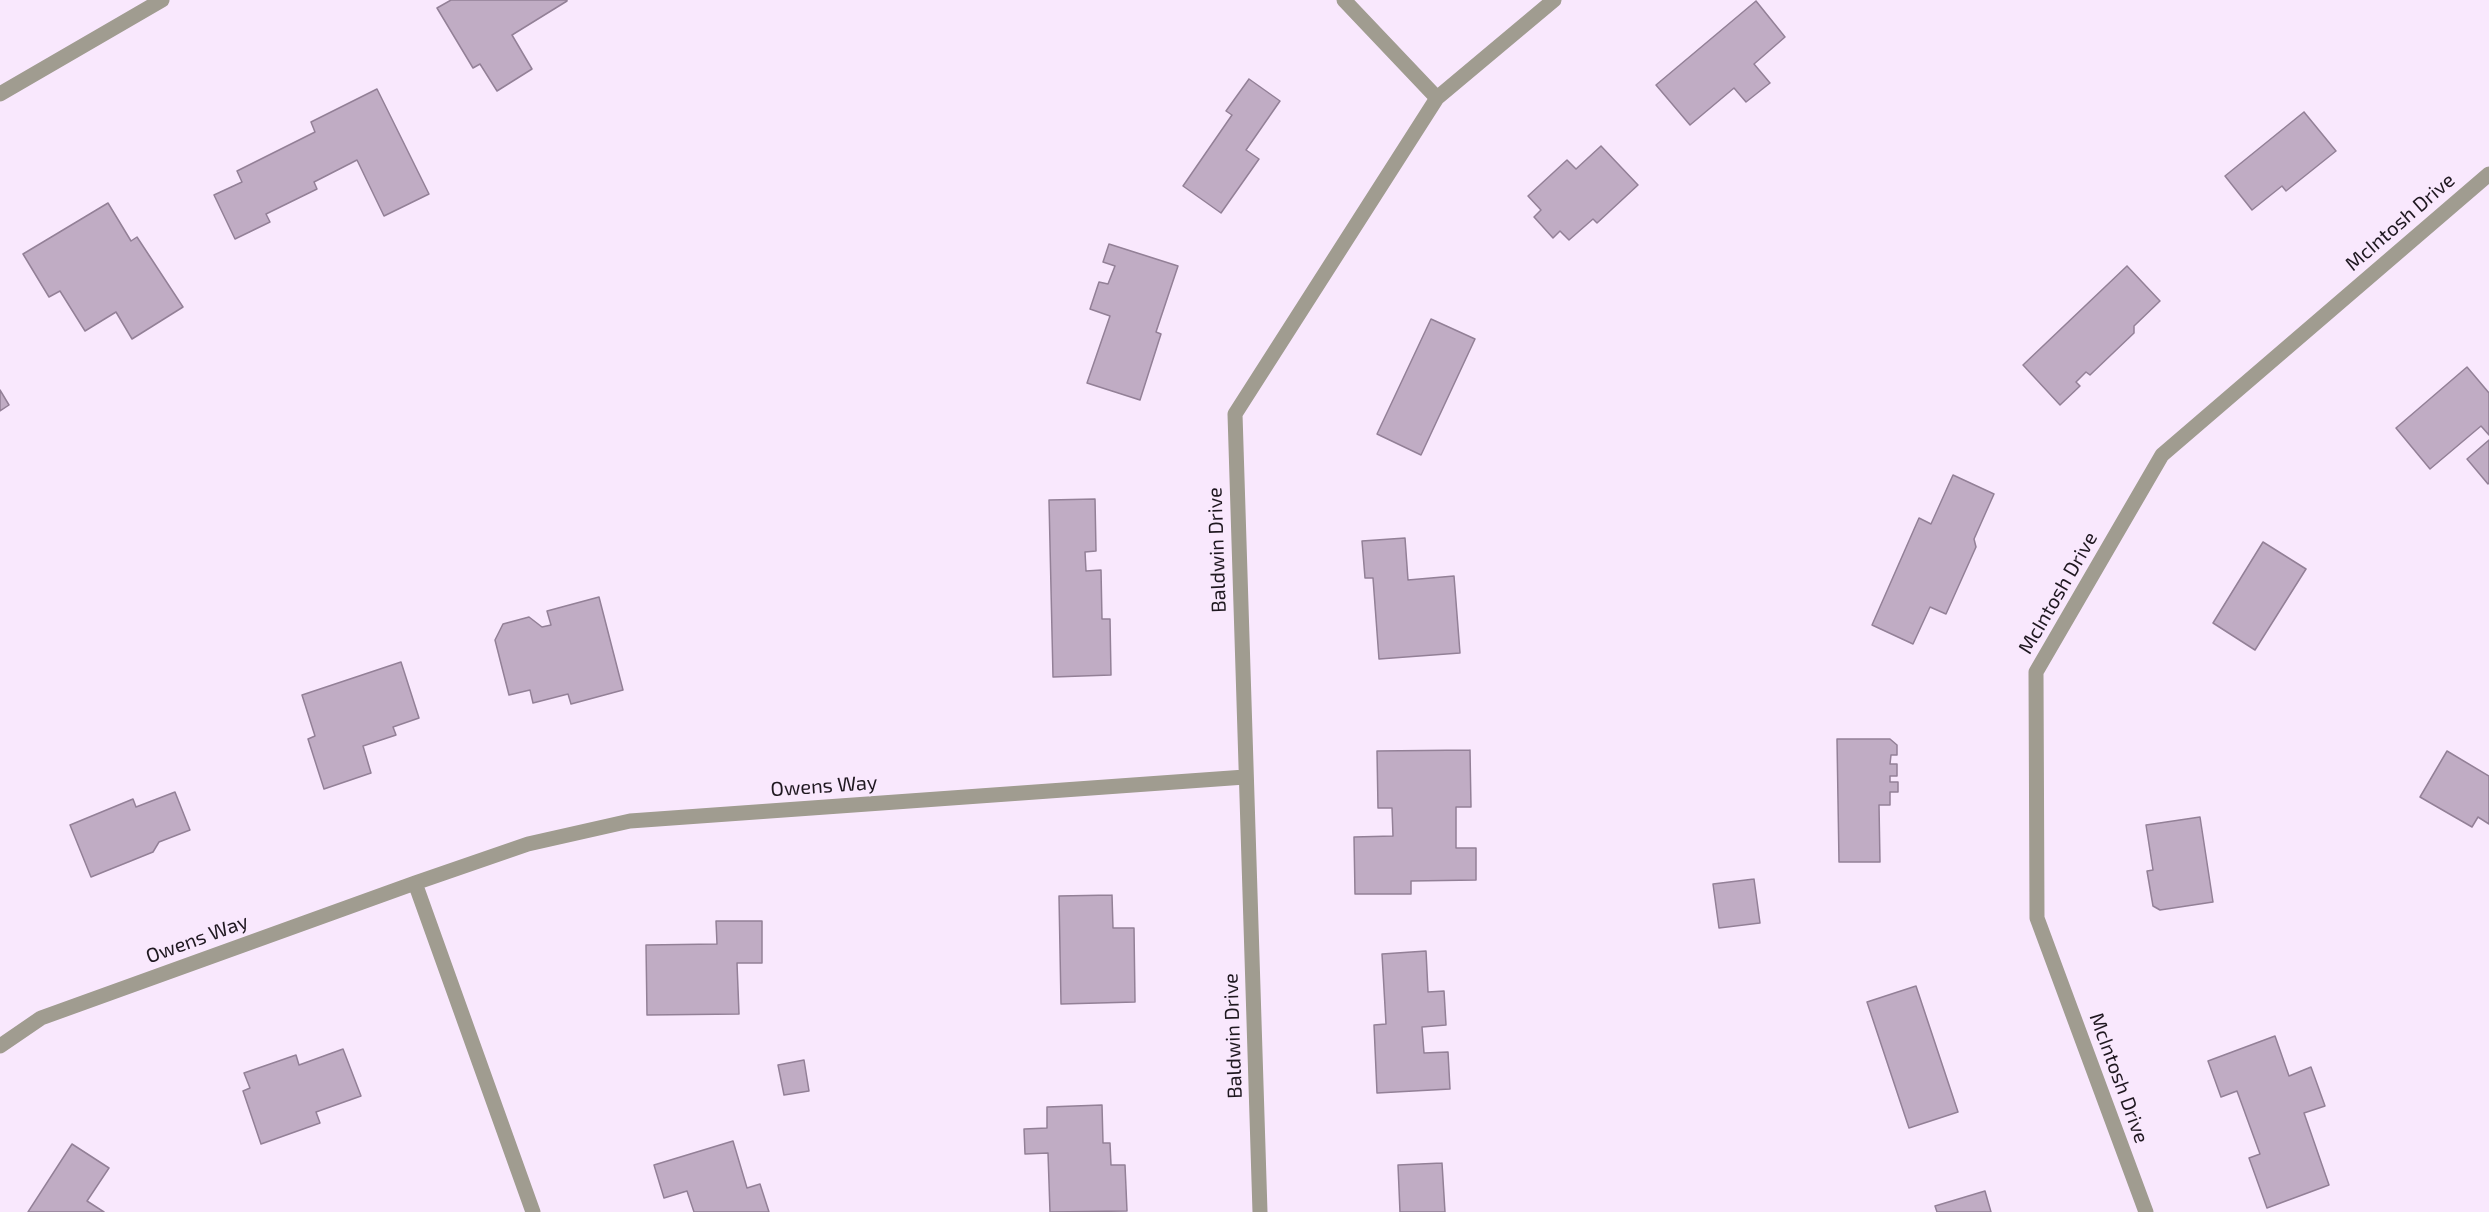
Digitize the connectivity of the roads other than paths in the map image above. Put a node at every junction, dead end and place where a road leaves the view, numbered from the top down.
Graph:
1 (162, 0) edge
2 (1344, 0) edge
3 (1554, 0) edge
4 (0, 94) edge
5 (1437, 98) junction
6 (2489, 174) edge
7 (1245, 777) junction
8 (415, 883) junction
9 (0, 1046) edge
10 (533, 1212) edge
11 (1260, 1212) edge
12 (2146, 1212) edge

1 - 4 street
2 - 5 street
3 - 5 street, Baldwin Drive
5 - 7 street, Baldwin Drive
6 - 12 street, McIntosh Drive
7 - 8 street, Owens Way
7 - 11 street, Baldwin Drive
8 - 9 street, Owens Way
8 - 10 street

